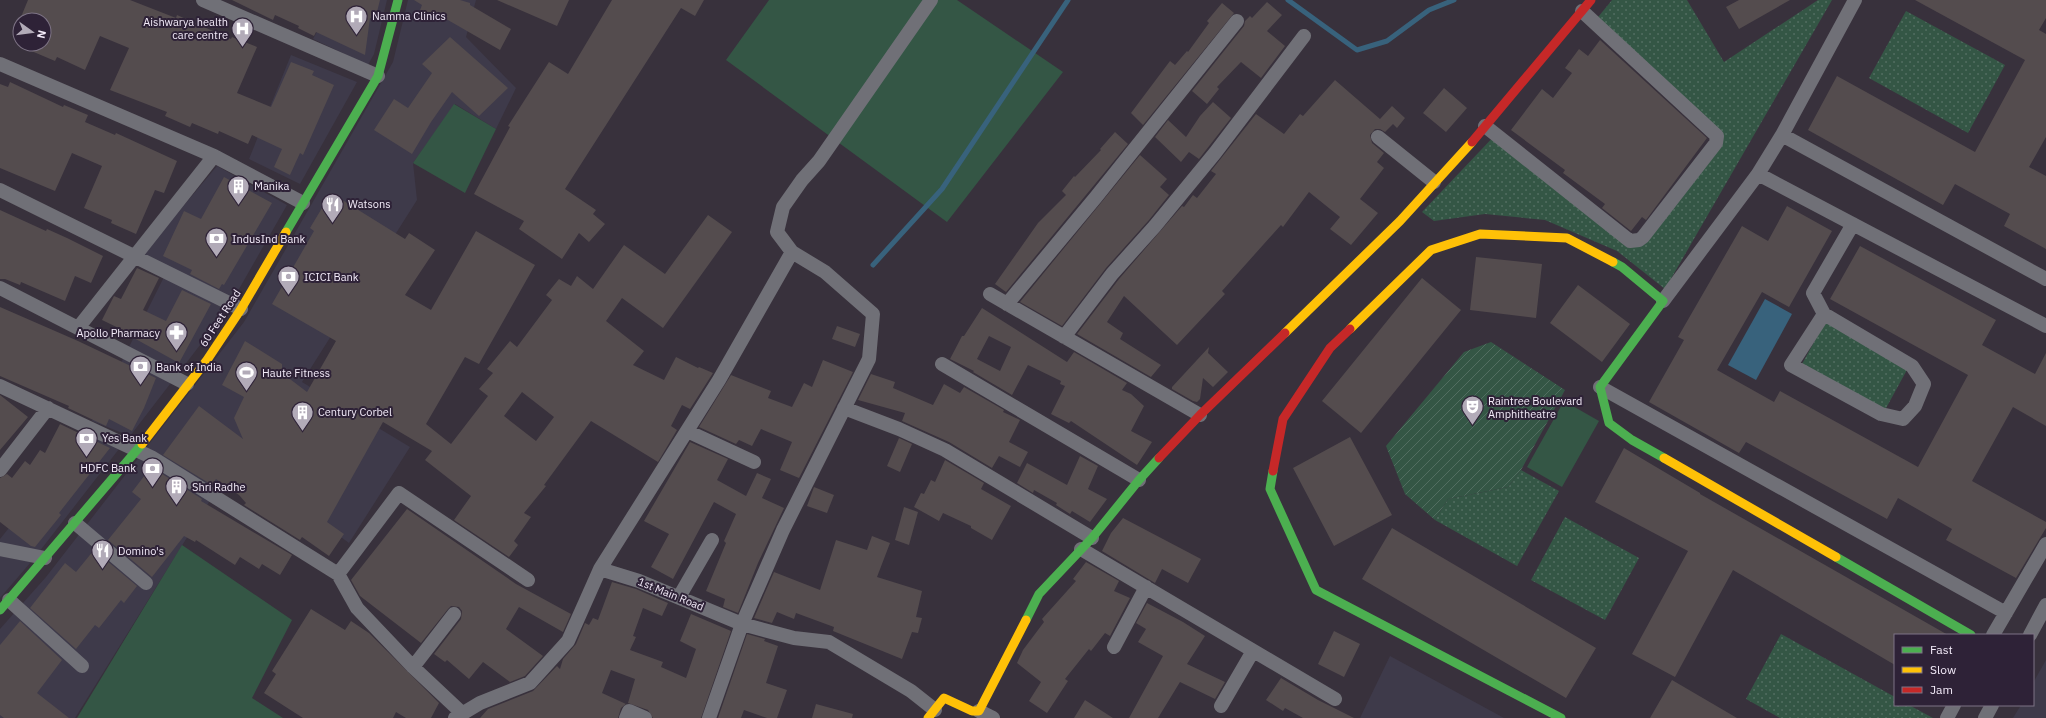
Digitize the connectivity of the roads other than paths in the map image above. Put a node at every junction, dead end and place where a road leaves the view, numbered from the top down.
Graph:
1 (203, 0) edge
2 (398, 0) edge
3 (930, 0) edge
4 (1855, 0) edge
5 (1586, 5) edge
6 (1237, 21) dead end
7 (1304, 36) dead end
8 (0, 64) edge
9 (378, 76) junction
10 (1485, 126) junction
11 (1782, 135) junction
12 (1378, 137) dead end
13 (214, 156) junction
14 (1758, 174) junction
15 (1434, 182) junction
16 (0, 190) edge
17 (303, 204) junction
18 (1853, 224) junction
19 (792, 252) junction
20 (136, 255) junction
21 (2046, 279) edge
22 (0, 288) edge
23 (990, 294) dead end
24 (1663, 301) junction
25 (1007, 304) junction
26 (241, 308) junction
27 (1824, 314) junction
28 (2046, 326) edge
29 (78, 328) junction
30 (1064, 337) junction
31 (942, 364) dead end
32 (187, 384) junction
33 (0, 386) edge
34 (1600, 387) junction
35 (48, 408) junction
36 (844, 408) junction
37 (1200, 415) junction
38 (687, 431) junction
39 (137, 451) junction
40 (754, 462) dead end
41 (0, 470) edge
42 (1139, 480) junction
43 (75, 523) junction
44 (1092, 538) junction
45 (712, 540) dead end
46 (2046, 544) edge
47 (0, 549) edge
48 (1081, 549) junction
49 (45, 558) junction
50 (600, 569) junction
51 (338, 574) junction
52 (528, 580) dead end
53 (146, 583) dead end
54 (1146, 587) junction
55 (680, 597) junction
56 (4, 605) edge
57 (2046, 605) edge
58 (2006, 612) junction
59 (454, 614) dead end
60 (742, 624) junction
61 (1969, 634) edge
62 (1994, 634) edge
63 (2031, 634) edge
64 (1114, 647) dead end
65 (1253, 651) junction
66 (82, 666) dead end
67 (413, 667) junction
68 (1335, 699) dead end
69 (1221, 706) dead end
70 (1953, 706) edge
71 (1991, 706) edge
72 (979, 711) junction
73 (932, 714) edge
74 (458, 715) edge
75 (626, 718) edge
76 (645, 718) edge
77 (709, 718) edge
78 (993, 718) edge
79 (1561, 718) edge
80 (1947, 718) edge
81 (1985, 718) edge

1 - 9 street
2 - 9 street, 60 Feet Road
3 - 19 street
4 - 11 street
5 - 10 street
5 - 10 street
6 - 25 street
7 - 30 street
8 - 13 street
9 - 17 street, 60 Feet Road
10 - 15 street
11 - 14 street
11 - 21 street
12 - 15 street
13 - 17 street
13 - 20 street
14 - 18 street
14 - 24 street
15 - 37 street
16 - 20 street
17 - 26 street, 60 Feet Road
18 - 27 street
18 - 28 street
19 - 36 street
19 - 38 street
20 - 26 street
20 - 29 street
22 - 29 street
23 - 25 street
24 - 34 street
24 - 79 street
25 - 30 street
26 - 32 street, 60 Feet Road
27 - 27 street
29 - 32 street
30 - 37 street
31 - 42 street
32 - 39 street, 60 Feet Road
33 - 35 street
34 - 58 street
34 - 61 street
35 - 39 street
35 - 41 street
36 - 44 street
36 - 60 street
37 - 42 street
38 - 40 street
38 - 50 street
39 - 43 street, 60 Feet Road
39 - 51 street
42 - 44 street
43 - 49 street, 60 Feet Road
43 - 53 street
44 - 48 street
45 - 55 street
46 - 58 street
47 - 49 street
48 - 54 street
48 - 72 street
49 - 56 street, 60 Feet Road
50 - 55 street, 1st Main Road
50 - 74 street
51 - 52 street
51 - 67 street
54 - 64 street
54 - 65 street
55 - 60 street, 1st Main Road
56 - 66 street
57 - 63 street
58 - 62 street
59 - 67 street
60 - 73 street, 1st Main Road
60 - 77 street
65 - 68 street
65 - 69 street
67 - 74 street
70 - 80 street
71 - 81 street
72 - 73 street
72 - 78 street
75 - 76 street

